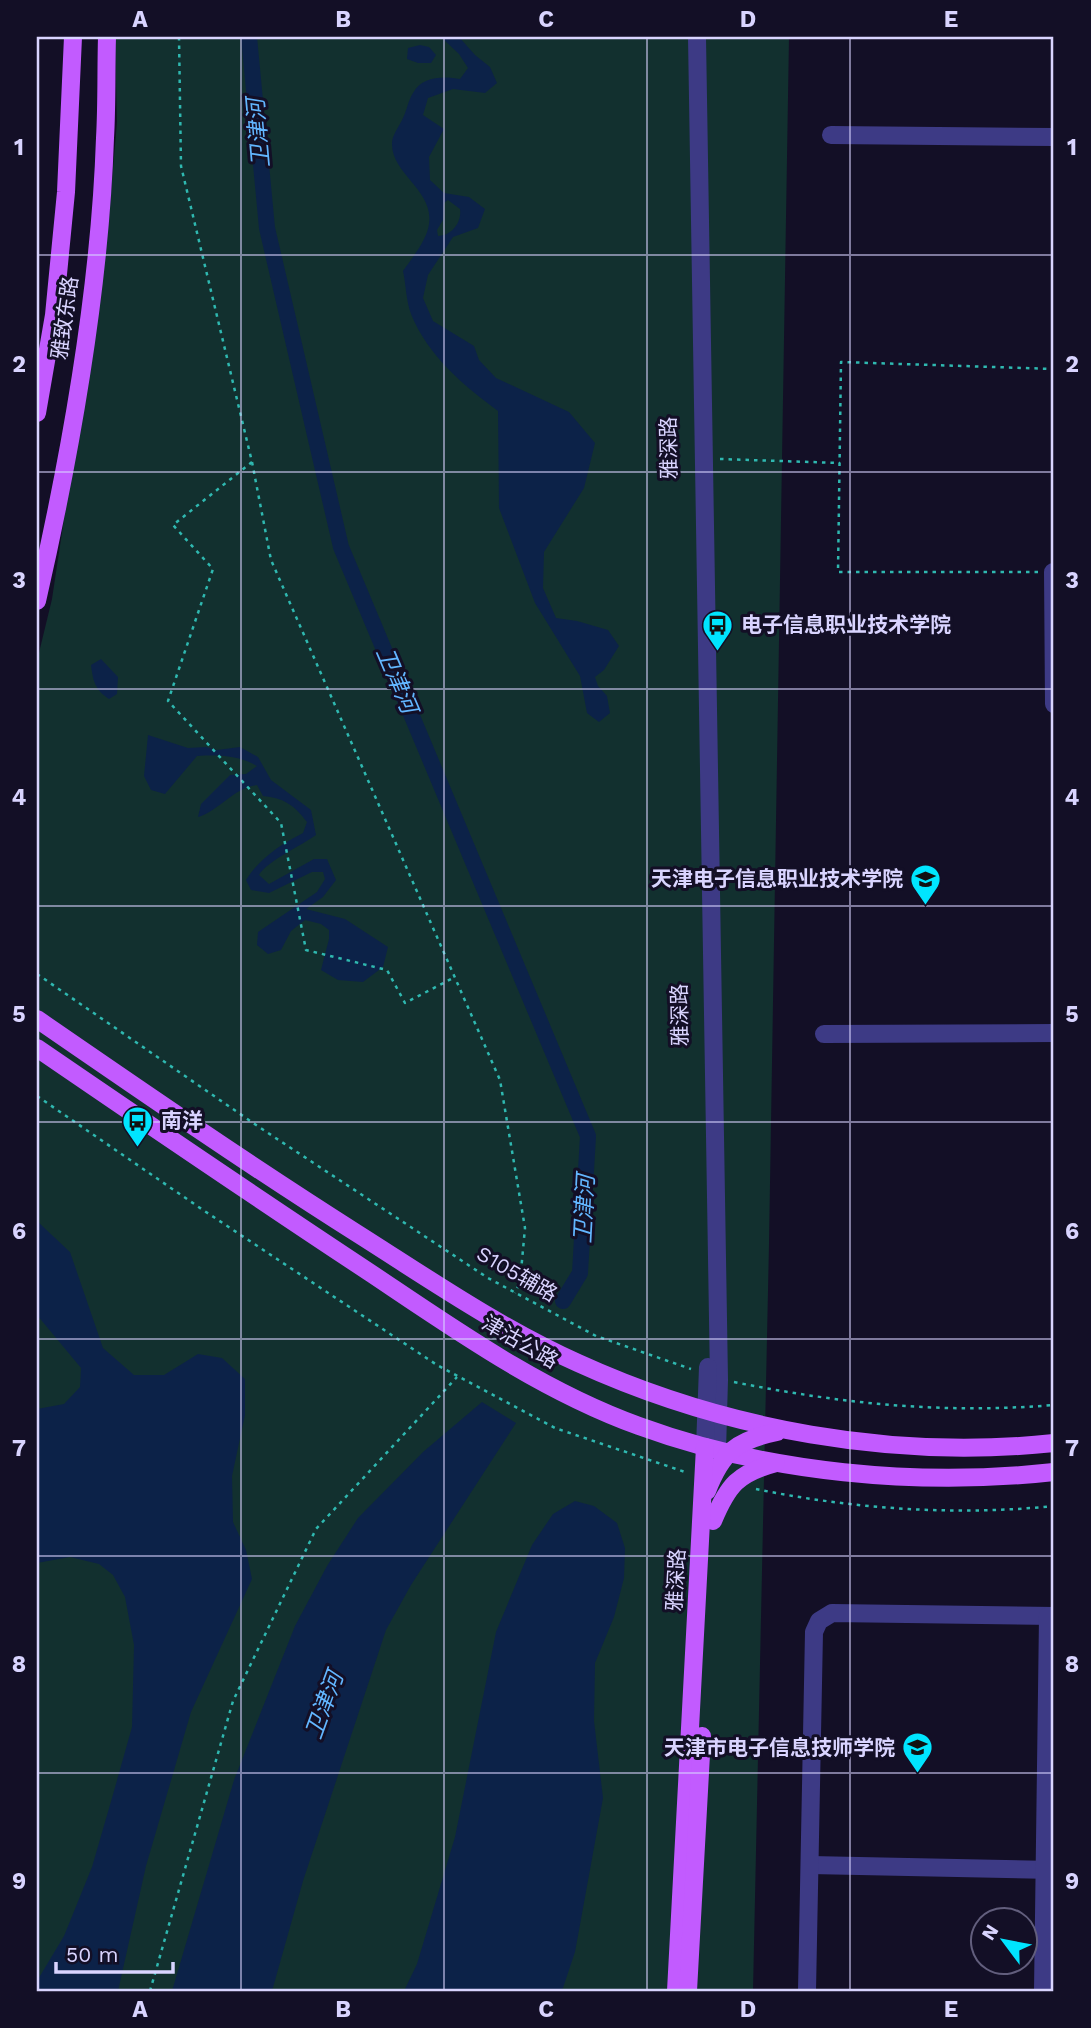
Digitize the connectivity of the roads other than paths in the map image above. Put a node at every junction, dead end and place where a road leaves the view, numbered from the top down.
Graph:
1 (73, 37) edge
2 (107, 37) edge
3 (685, 37) edge
4 (697, 37) edge
5 (831, 135) dead end
6 (1054, 137) edge
7 (37, 413) edge
8 (1053, 572) edge
9 (37, 601) edge
10 (1054, 704) edge
11 (37, 1018) edge
12 (1054, 1032) edge
13 (824, 1034) dead end
14 (37, 1048) edge
15 (714, 1377) junction
16 (713, 1413) junction
17 (784, 1431) junction
18 (1054, 1443) edge
19 (717, 1450) junction
20 (779, 1462) junction
21 (716, 1472) junction
22 (1054, 1472) edge
23 (702, 1504) junction
24 (713, 1521) junction
25 (1051, 1616) edge
26 (810, 1865) junction
27 (1049, 1870) edge
28 (676, 1991) edge
29 (688, 1991) edge
30 (807, 1991) edge
31 (1043, 1991) edge

1 - 7 main road, 雅致东路
2 - 9 main road, 雅致东路
3 - 15 street, 雅深路
4 - 15 street, 雅深路
5 - 6 street
8 - 10 street
11 - 16 main road, 津沽公路
12 - 13 street
14 - 19 main road, 津沽公路
15 - 16 street, 雅深路
16 - 17 main road, 津沽公路
16 - 19 street, 雅深路
17 - 18 main road, 津沽公路
17 - 19 main road
19 - 20 main road, 津沽公路
19 - 21 main road, 雅深路
19 - 23 main road, 雅深路
20 - 22 main road, 津沽公路
20 - 24 main road
21 - 23 main road
21 - 24 main road, 雅深路
23 - 28 main road, 雅深路
24 - 29 main road, 雅深路
25 - 26 street
25 - 27 street
26 - 27 street
26 - 30 street
27 - 31 street

